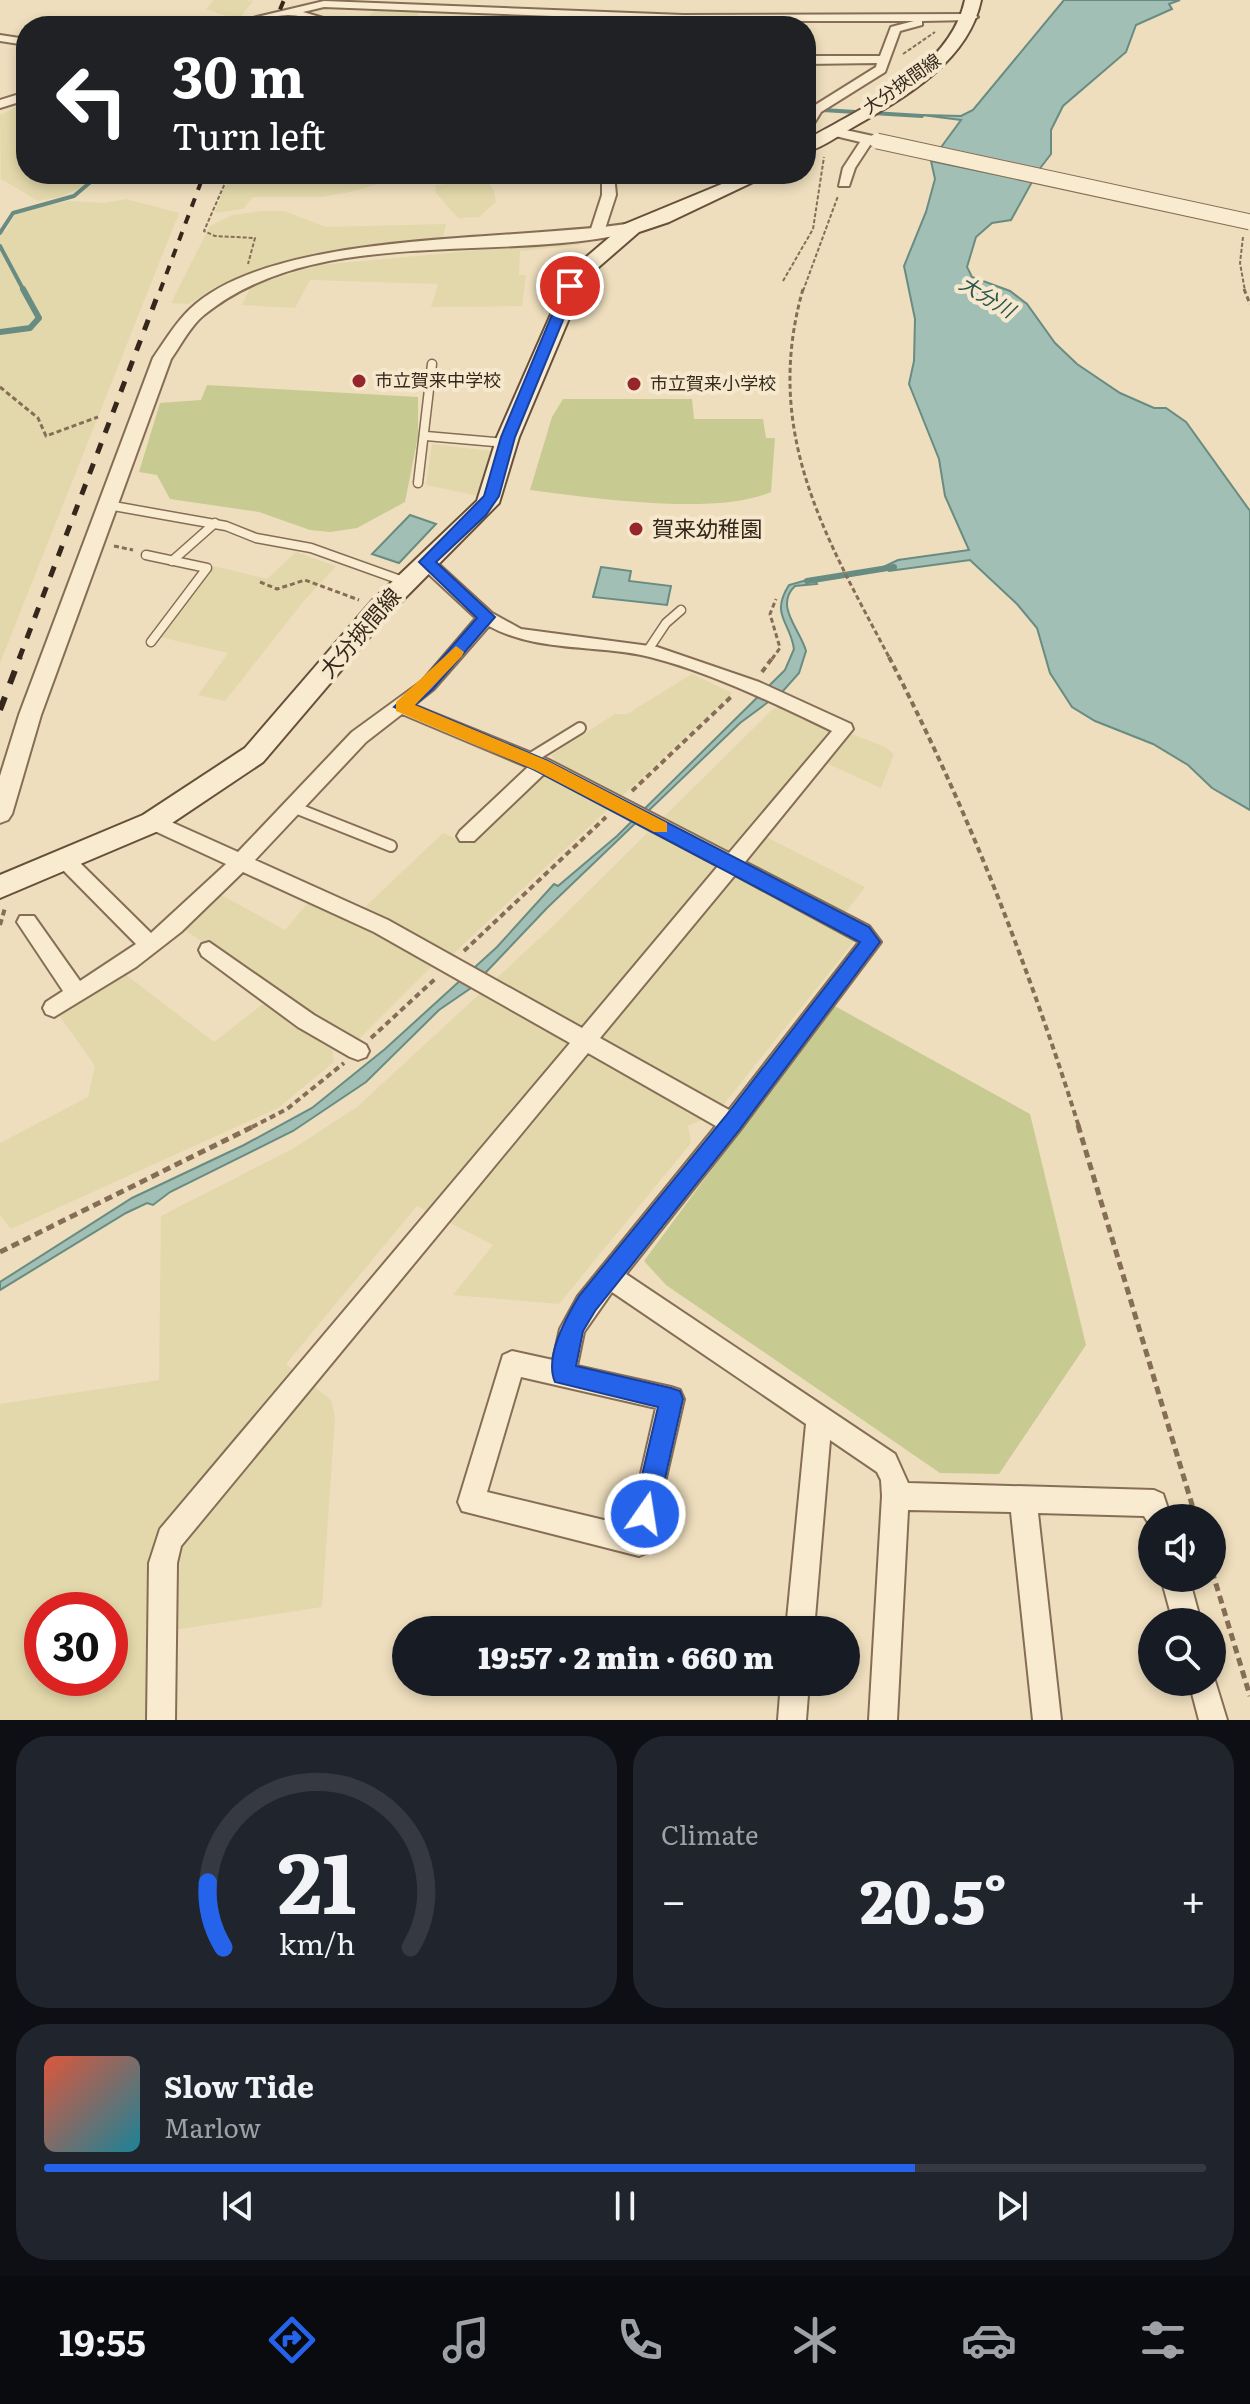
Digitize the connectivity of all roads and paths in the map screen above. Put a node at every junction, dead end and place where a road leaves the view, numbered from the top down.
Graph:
1 (290, 11) junction
2 (965, 14) edge
3 (560, 15) junction
4 (268, 16) edge
5 (308, 16) edge
6 (564, 16) edge
7 (601, 16) edge
8 (816, 17) edge
9 (816, 61) edge
10 (883, 64) junction
11 (816, 110) edge
12 (832, 131) junction
13 (873, 140) junction
14 (816, 148) edge
15 (844, 183) joint
16 (225, 184) edge
17 (608, 184) edge
18 (739, 184) edge
19 (814, 184) edge
20 (1248, 226) edge
21 (632, 228) junction
22 (596, 235) junction
23 (247, 270) dead end
24 (783, 281) dead end
25 (1250, 304) edge
26 (432, 364) dead end
27 (0, 387) edge
28 (98, 417) dead end
29 (426, 436) junction
30 (506, 443) junction
31 (418, 483) dead end
32 (108, 505) junction
33 (215, 523) junction
34 (104, 544) dead end
35 (146, 555) joint
36 (172, 561) junction
37 (426, 562) junction
38 (260, 582) dead end
39 (406, 582) junction
40 (380, 608) junction
41 (681, 610) dead end
42 (487, 617) junction
43 (151, 642) dead end
44 (648, 650) junction
45 (402, 707) junction
46 (580, 728) dead end
47 (535, 762) junction
48 (293, 807) junction
49 (0, 814) edge
50 (153, 822) junction
51 (467, 836) dead end
52 (391, 846) dead end
53 (65, 860) junction
54 (242, 862) junction
55 (731, 864) junction
56 (0, 887) edge
57 (27, 922) dead end
58 (150, 945) junction
59 (209, 950) dead end
60 (77, 994) junction
61 (54, 1008) dead end
62 (584, 1040) junction
63 (358, 1051) dead end
64 (732, 1123) junction
65 (608, 1276) junction
66 (563, 1374) junction
67 (819, 1418) junction
68 (895, 1496) junction
69 (1023, 1500) junction
70 (1154, 1504) edge
71 (1192, 1504) edge
72 (1218, 1592) edge
73 (801, 1616) edge
74 (794, 1696) edge
75 (1207, 1696) edge
76 (1250, 1696) edge
77 (161, 1720) edge
78 (792, 1720) edge
79 (883, 1720) edge
80 (1047, 1720) edge
81 (1213, 1720) edge

1 - 3 street
1 - 4 street
1 - 5 street
2 - 8 street
2 - 10 path
2 - 10 street
2 - 12 main road, 大分挾間線
3 - 6 street
3 - 7 street
9 - 10 street
10 - 11 street
12 - 13 street
12 - 14 main road, 大分挾間線
13 - 15 street
13 - 20 street, bridge
15 - 71 path
16 - 23 path
17 - 22 street
18 - 21 main road, 大分挾間線
19 - 24 path
20 - 25 path
21 - 22 street
21 - 30 main road, 大分挾間線
22 - 32 street
26 - 29 lane
27 - 28 path
29 - 30 lane
29 - 31 lane
30 - 37 main road, 大分挾間線
32 - 33 lane
32 - 49 street
33 - 36 lane
33 - 39 lane
34 - 35 path
35 - 36 lane
36 - 43 lane
37 - 39 main road, 大分挾間線
37 - 42 street
38 - 40 path
39 - 40 main road, 大分挾間線
40 - 50 main road, 大分挾間線
41 - 44 lane
42 - 44 street
42 - 45 street
44 - 55 street
45 - 47 street
45 - 48 street
46 - 47 lane
47 - 51 street
47 - 55 street
48 - 52 lane
48 - 54 street
50 - 53 main road, 大分挾間線
50 - 54 street
53 - 56 main road, 大分挾間線
53 - 58 street
54 - 58 street
54 - 62 street
55 - 62 street
55 - 64 street
57 - 60 street
58 - 60 street
59 - 63 street
60 - 61 street
62 - 64 street
62 - 77 street
64 - 65 street
65 - 66 street
65 - 67 street
66 - 66 street
67 - 68 street
67 - 73 street
68 - 69 street
68 - 79 street
69 - 70 street
69 - 80 street
72 - 76 path
74 - 78 street
75 - 81 street

